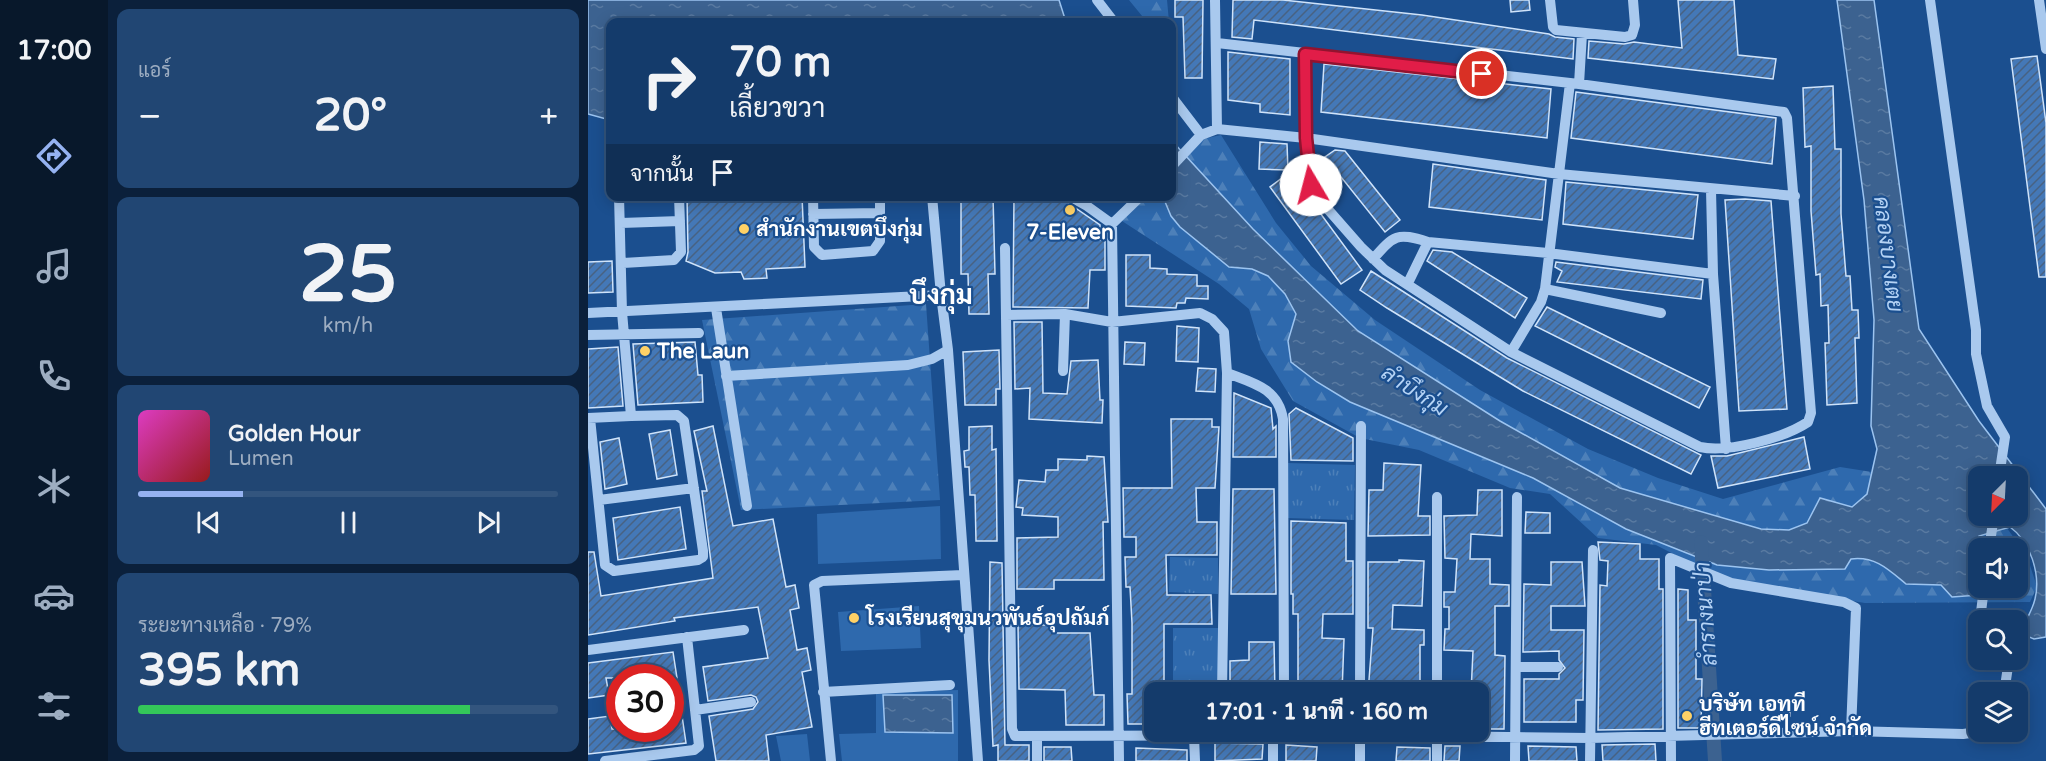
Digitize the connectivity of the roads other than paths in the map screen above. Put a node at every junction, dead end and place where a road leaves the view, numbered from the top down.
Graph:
1 (1097, 0) edge
2 (1215, 0) edge
3 (1550, 0) edge
4 (1633, 0) edge
5 (1930, 0) edge
6 (2042, 5) edge
7 (1111, 18) edge
8 (1582, 34) junction
9 (1217, 43) junction
10 (2046, 50) edge
11 (1305, 54) junction
12 (1575, 84) junction
13 (1176, 102) edge
14 (1217, 129) junction
15 (1201, 135) junction
16 (1306, 138) junction
17 (1176, 162) edge
18 (1559, 174) junction
19 (1711, 190) junction
20 (1795, 196) junction
21 (619, 201) edge
22 (679, 201) edge
23 (813, 201) edge
24 (880, 201) edge
25 (932, 201) edge
26 (1079, 201) edge
27 (1136, 201) edge
28 (880, 213) junction
29 (813, 214) junction
30 (680, 221) junction
31 (621, 223) junction
32 (1112, 224) junction
33 (1428, 242) junction
34 (1005, 248) dead end
35 (1548, 253) junction
36 (1373, 259) junction
37 (623, 263) junction
38 (1713, 274) junction
39 (1408, 283) junction
40 (1545, 289) junction
41 (941, 295) junction
42 (716, 308) junction
43 (622, 312) junction
44 (588, 313) edge
45 (1661, 313) dead end
46 (1065, 314) junction
47 (1006, 315) junction
48 (1112, 322) junction
49 (699, 333) dead end
50 (588, 335) edge
51 (626, 335) junction
52 (948, 350) junction
53 (1511, 352) junction
54 (1063, 371) dead end
55 (1227, 373) junction
56 (726, 376) junction
57 (631, 416) junction
58 (589, 418) edge
59 (1361, 426) dead end
60 (1726, 449) junction
61 (2000, 466) edge
62 (694, 488) junction
63 (1437, 497) dead end
64 (1517, 497) dead end
65 (598, 500) junction
66 (747, 506) dead end
67 (1593, 550) dead end
68 (963, 575) junction
69 (1983, 598) edge
70 (1982, 609) dead end
71 (744, 630) dead end
72 (687, 637) junction
73 (588, 650) edge
74 (1516, 667) junction
75 (1558, 667) dead end
76 (1222, 682) edge
77 (1284, 682) edge
78 (1360, 682) edge
79 (1437, 682) edge
80 (950, 685) dead end
81 (823, 692) junction
82 (751, 702) dead end
83 (695, 710) junction
84 (1851, 731) junction
85 (1968, 734) edge
86 (1119, 736) junction
87 (1144, 736) edge
88 (1671, 736) junction
89 (1489, 737) edge
90 (1037, 738) junction
91 (1515, 738) junction
92 (1590, 738) junction
93 (1194, 742) edge
94 (1278, 742) edge
95 (1360, 742) edge
96 (1437, 742) edge
97 (605, 761) edge
98 (831, 761) edge
99 (978, 761) edge
100 (1037, 761) edge
101 (1119, 761) edge
102 (1195, 761) edge
103 (1273, 761) edge
104 (1360, 761) edge
105 (1437, 761) edge
106 (1515, 761) edge
107 (1590, 761) edge
108 (1671, 761) edge

1 - 7 street
2 - 9 street
3 - 8 street
4 - 8 street
5 - 61 street
6 - 10 street
8 - 12 street
9 - 11 street
9 - 14 street
11 - 12 street
11 - 16 street
12 - 18 street
12 - 20 street
13 - 15 street
14 - 15 street
14 - 16 street
15 - 17 street
16 - 18 street
16 - 36 street
18 - 19 street
18 - 35 street
19 - 20 street
19 - 38 street
20 - 60 street
21 - 31 street
22 - 30 street
23 - 29 street
24 - 28 street
25 - 41 street
26 - 32 street
27 - 32 street
28 - 29 street
28 - 29 street
30 - 31 street
30 - 37 street
31 - 37 street
32 - 48 street
33 - 35 street
33 - 36 street
33 - 39 street
34 - 47 street
35 - 38 street
35 - 40 street
36 - 39 street
37 - 43 street
38 - 60 street
39 - 53 street
40 - 45 street
40 - 53 street
41 - 42 street
41 - 52 street
42 - 43 street
42 - 56 street
43 - 44 street
43 - 51 street
46 - 47 street
46 - 48 street
46 - 54 street
47 - 90 street
48 - 55 street
48 - 86 street
49 - 51 street
50 - 51 street
51 - 57 street
52 - 56 street
52 - 68 street
53 - 60 street
55 - 76 street
55 - 77 street
56 - 66 street
57 - 58 street
57 - 62 street
58 - 65 street
59 - 78 street
62 - 65 street
62 - 65 street
63 - 79 street
64 - 74 street
67 - 92 street
68 - 81 street
68 - 99 street
69 - 70 street
71 - 72 street
72 - 73 street
72 - 83 street
74 - 75 street
74 - 91 street
80 - 81 street
81 - 98 street
82 - 83 street
83 - 97 street
84 - 85 street
84 - 88 street
84 - 88 street
86 - 87 street
86 - 90 street
86 - 101 street
88 - 92 street
88 - 108 street
89 - 91 street
90 - 100 street
91 - 92 street
91 - 106 street
92 - 107 street
93 - 102 street
94 - 103 street
95 - 104 street
96 - 105 street

